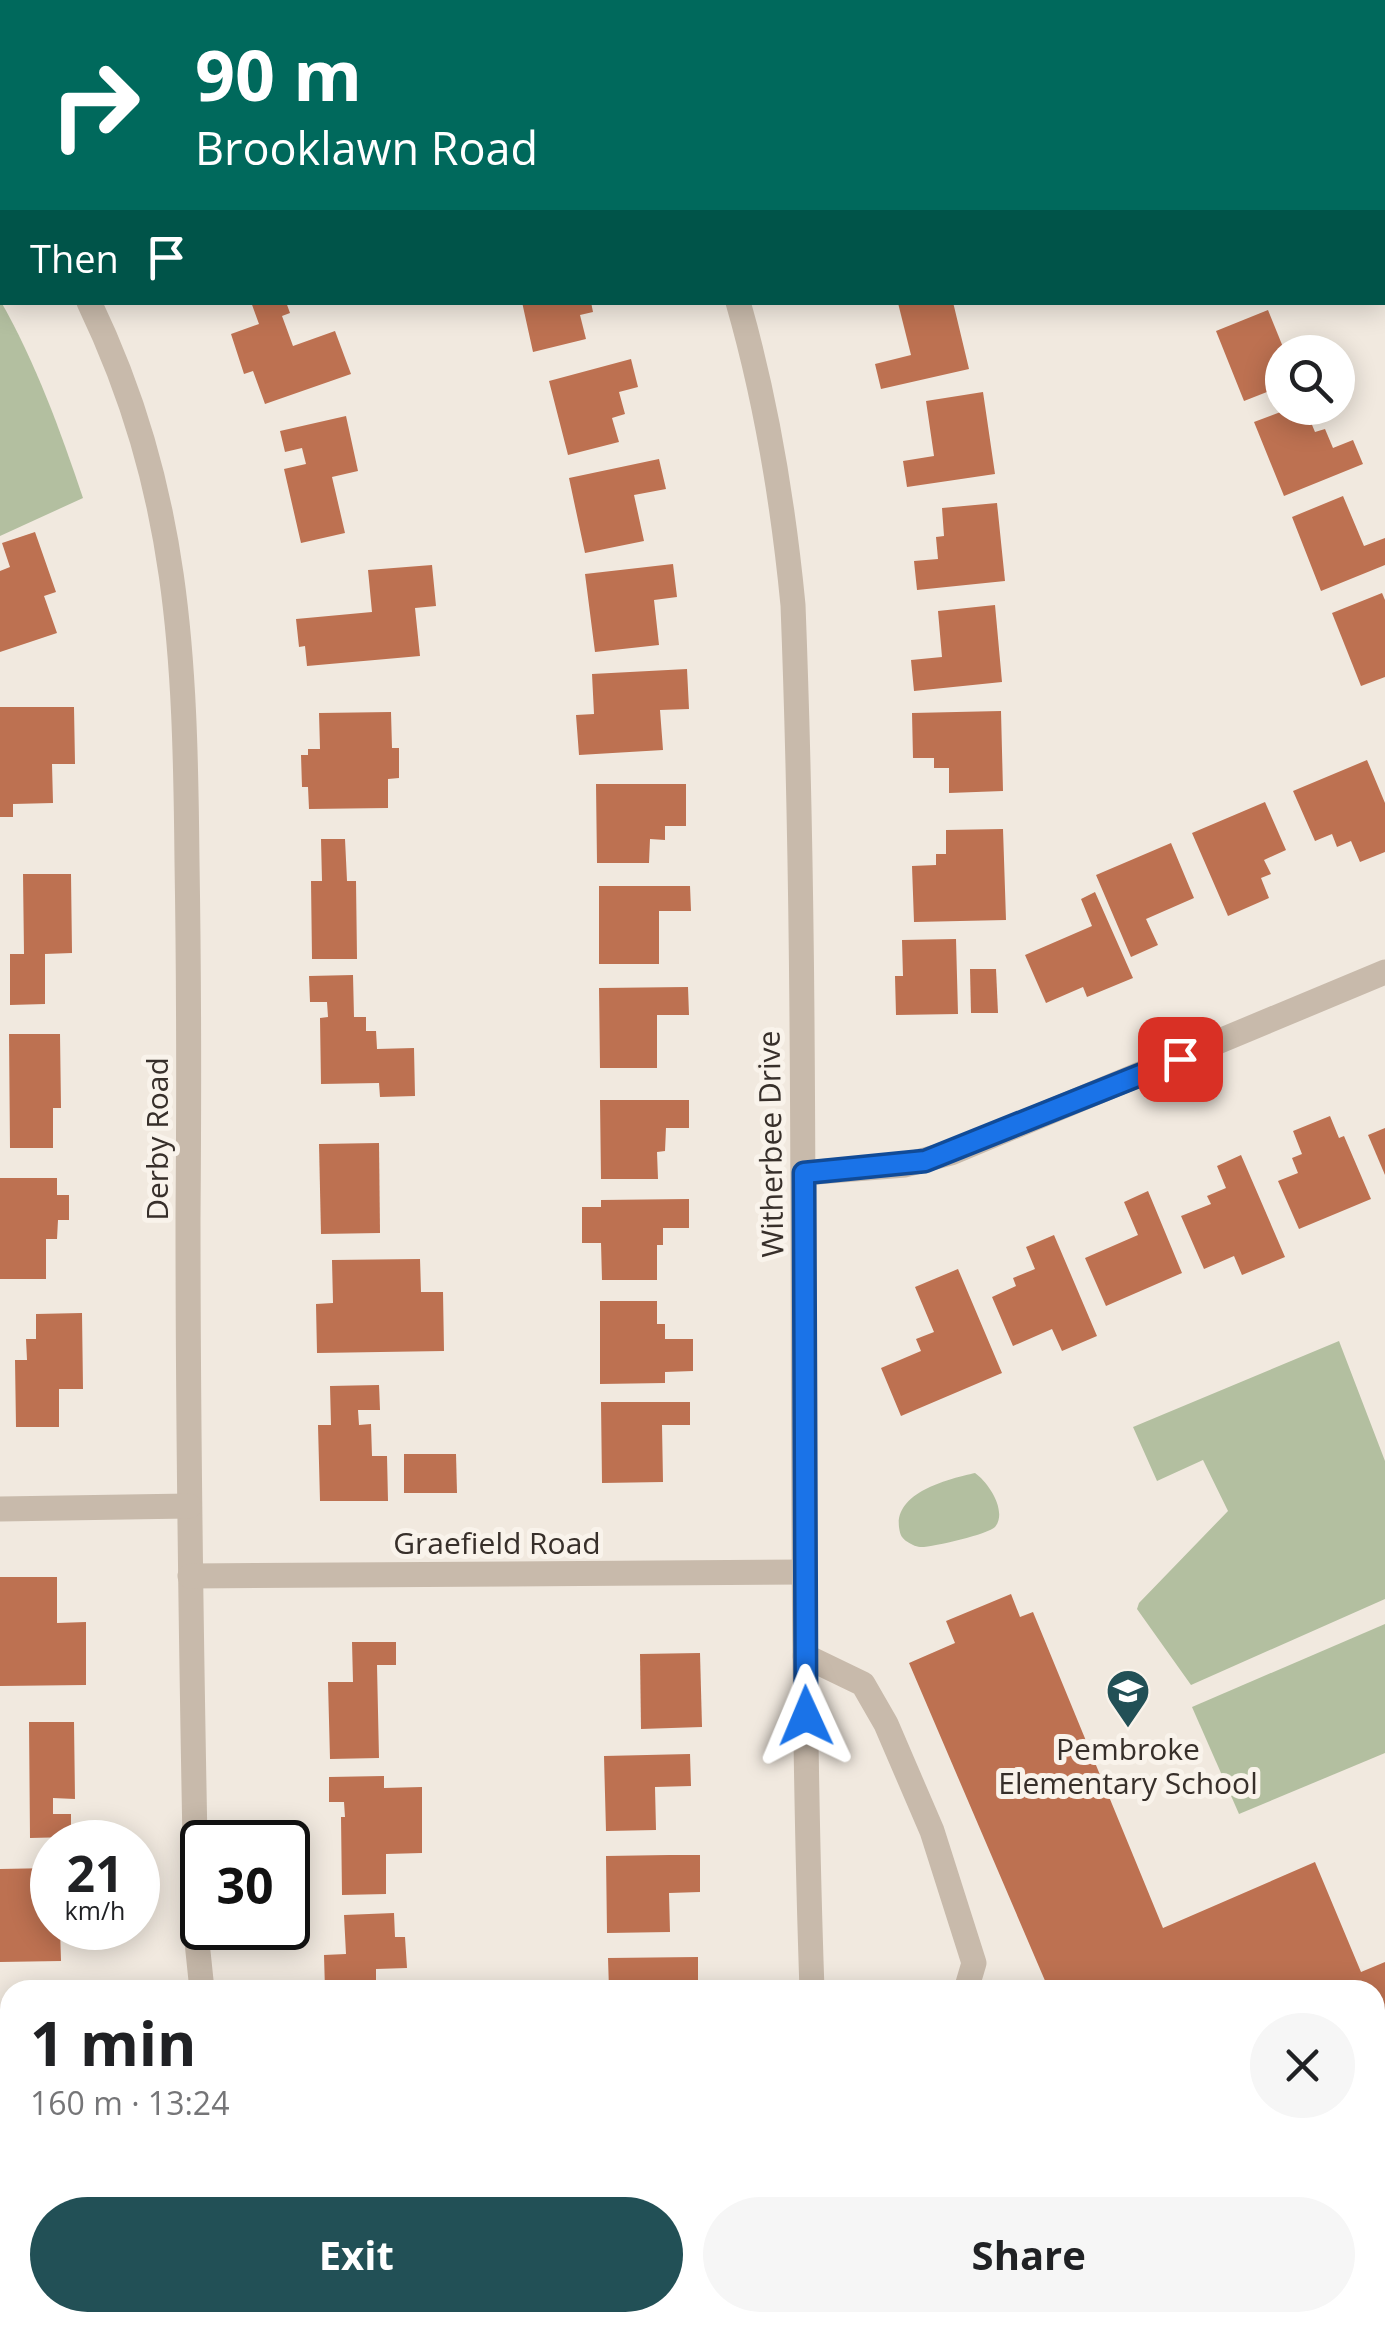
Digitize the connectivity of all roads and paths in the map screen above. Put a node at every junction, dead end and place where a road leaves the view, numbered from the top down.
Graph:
1 (90, 305) edge
2 (739, 305) edge
3 (1385, 972) edge
4 (804, 1173) junction
5 (188, 1506) junction
6 (0, 1509) edge
7 (804, 1572) junction
8 (190, 1576) junction
9 (805, 1656) junction
10 (201, 1980) edge
11 (812, 1980) edge
12 (969, 1980) edge

1 - 5 street, Derby Road
2 - 4 street, Witherbee Drive
3 - 4 street
4 - 7 street, Witherbee Drive
5 - 6 street
5 - 8 street, Derby Road
7 - 8 street, Graefield Road
7 - 9 street, Witherbee Drive
8 - 10 street, Derby Road
9 - 11 street, Witherbee Drive
9 - 12 street

